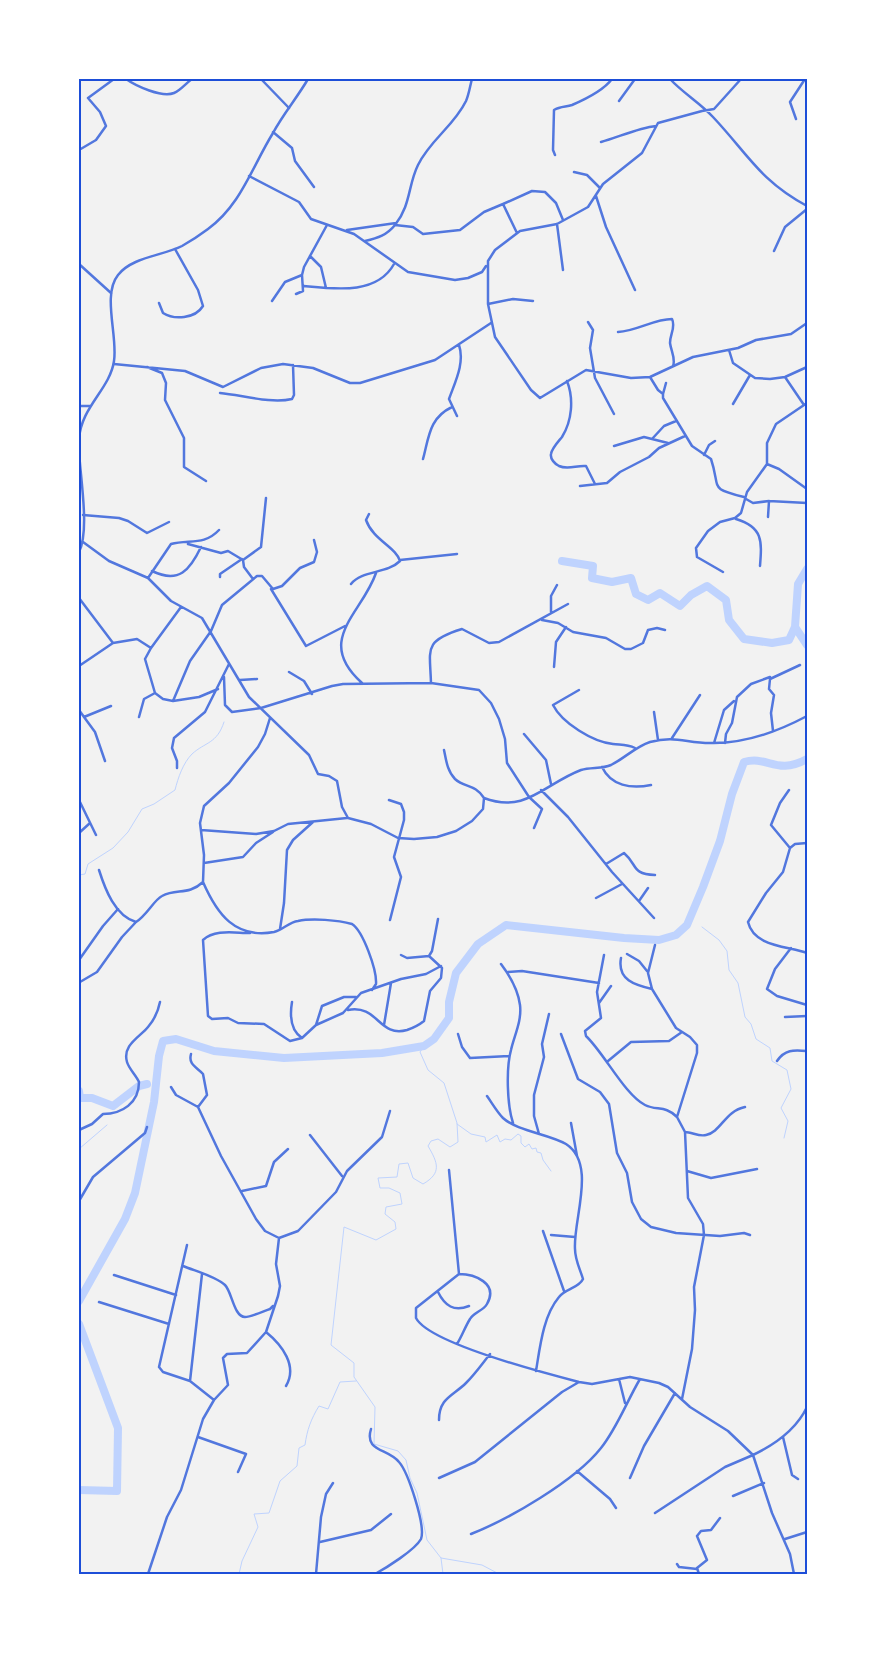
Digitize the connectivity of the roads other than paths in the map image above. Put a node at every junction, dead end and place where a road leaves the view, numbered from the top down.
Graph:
1 (114, 79) edge
2 (126, 79) edge
3 (192, 79) edge
4 (261, 79) edge
5 (308, 79) edge
6 (472, 79) edge
7 (612, 79) edge
8 (635, 79) edge
9 (670, 79) edge
10 (741, 79) edge
11 (805, 79) edge
12 (619, 101) dead end
13 (289, 108) junction
14 (706, 111) junction
15 (796, 118) dead end
16 (656, 126) junction
17 (273, 132) junction
18 (601, 142) dead end
19 (79, 150) edge
20 (555, 156) dead end
21 (574, 172) dead end
22 (249, 176) junction
23 (314, 187) dead end
24 (600, 188) junction
25 (596, 196) junction
26 (503, 204) junction
27 (807, 208) edge
28 (563, 220) junction
29 (396, 224) junction
30 (556, 224) junction
31 (327, 225) junction
32 (346, 230) junction
33 (518, 233) junction
34 (365, 241) junction
35 (175, 249) junction
36 (774, 251) dead end
37 (310, 256) junction
38 (79, 264) edge
39 (394, 264) junction
40 (486, 266) junction
41 (563, 270) dead end
42 (302, 275) junction
43 (304, 286) junction
44 (326, 288) junction
45 (635, 290) dead end
46 (111, 293) junction
47 (296, 294) dead end
48 (272, 300) dead end
49 (533, 301) dead end
50 (160, 304) dead end
51 (488, 304) junction
52 (588, 322) dead end
53 (491, 323) junction
54 (807, 323) edge
55 (618, 332) dead end
56 (458, 345) junction
57 (729, 350) junction
58 (114, 364) junction
59 (293, 365) junction
60 (673, 366) junction
61 (145, 367) junction
62 (807, 367) edge
63 (594, 370) junction
64 (750, 375) junction
65 (650, 377) junction
66 (785, 377) junction
67 (567, 381) junction
68 (666, 383) dead end
69 (220, 393) dead end
70 (663, 394) junction
71 (733, 404) dead end
72 (806, 404) edge
73 (79, 406) edge
74 (90, 406) junction
75 (452, 407) junction
76 (614, 414) dead end
77 (457, 416) dead end
78 (676, 421) junction
79 (685, 436) junction
80 (79, 439) edge
81 (652, 439) junction
82 (714, 441) dead end
83 (668, 443) junction
84 (614, 446) dead end
85 (79, 450) edge
86 (704, 455) junction
87 (423, 459) dead end
88 (766, 464) junction
89 (80, 475) edge
90 (206, 481) dead end
91 (595, 484) junction
92 (580, 486) dead end
93 (807, 489) edge
94 (266, 498) dead end
95 (745, 498) junction
96 (769, 501) junction
97 (807, 502) edge
98 (369, 514) dead end
99 (83, 515) junction
100 (768, 517) dead end
101 (735, 518) junction
102 (168, 522) dead end
103 (219, 530) dead end
104 (314, 540) dead end
105 (83, 542) junction
106 (187, 543) junction
107 (201, 547) junction
108 (79, 552) edge
109 (457, 554) dead end
110 (243, 560) junction
111 (400, 560) junction
112 (760, 566) dead end
113 (152, 571) junction
114 (723, 572) dead end
115 (376, 573) junction
116 (220, 577) dead end
117 (148, 578) junction
118 (253, 578) junction
119 (350, 584) dead end
120 (557, 585) dead end
121 (270, 588) junction
122 (79, 598) edge
123 (568, 604) dead end
124 (181, 607) junction
125 (551, 613) junction
126 (540, 620) junction
127 (345, 626) junction
128 (566, 627) junction
129 (665, 630) dead end
130 (211, 631) junction
131 (113, 643) junction
132 (151, 648) junction
133 (229, 664) junction
134 (800, 665) dead end
135 (79, 666) edge
136 (554, 667) dead end
137 (289, 672) dead end
138 (224, 677) junction
139 (771, 677) junction
140 (257, 679) dead end
141 (240, 680) junction
142 (431, 683) junction
143 (364, 684) junction
144 (218, 689) junction
145 (579, 690) dead end
146 (155, 693) junction
147 (312, 694) junction
148 (700, 695) dead end
149 (736, 700) junction
150 (173, 702) junction
151 (112, 706) dead end
152 (261, 708) junction
153 (79, 710) edge
154 (654, 712) dead end
155 (807, 716) edge
156 (84, 717) junction
157 (139, 717) dead end
158 (270, 717) junction
159 (773, 731) junction
160 (524, 734) dead end
161 (672, 738) junction
162 (658, 740) junction
163 (725, 742) junction
164 (714, 743) junction
165 (635, 748) junction
166 (444, 750) dead end
167 (106, 761) dead end
168 (602, 767) junction
169 (177, 768) dead end
170 (551, 784) junction
171 (651, 785) dead end
172 (541, 790) junction
173 (789, 790) dead end
174 (529, 797) junction
175 (484, 798) junction
176 (389, 800) dead end
177 (79, 801) edge
178 (348, 818) junction
179 (313, 822) junction
180 (90, 824) junction
181 (534, 828) dead end
182 (201, 830) junction
183 (274, 831) junction
184 (79, 833) edge
185 (96, 835) dead end
186 (398, 838) junction
187 (807, 843) edge
188 (790, 848) junction
189 (204, 864) junction
190 (606, 864) junction
191 (100, 870) dead end
192 (655, 875) dead end
193 (203, 882) junction
194 (622, 884) junction
195 (648, 888) dead end
196 (596, 898) dead end
197 (639, 901) junction
198 (118, 909) junction
199 (654, 918) dead end
200 (390, 920) dead end
201 (438, 920) dead end
202 (136, 922) junction
203 (280, 930) junction
204 (250, 933) junction
205 (655, 946) dead end
206 (790, 948) junction
207 (807, 953) edge
208 (627, 954) dead end
209 (401, 955) dead end
210 (604, 955) dead end
211 (429, 956) junction
212 (621, 958) dead end
213 (79, 960) edge
214 (501, 964) dead end
215 (441, 966) junction
216 (508, 972) junction
217 (648, 972) junction
218 (80, 982) edge
219 (391, 983) junction
220 (598, 983) junction
221 (611, 986) dead end
222 (652, 989) junction
223 (371, 991) junction
224 (356, 997) junction
225 (160, 1002) dead end
226 (292, 1002) dead end
227 (599, 1003) junction
228 (807, 1005) edge
229 (346, 1010) junction
230 (549, 1014) dead end
231 (785, 1016) dead end
232 (807, 1016) edge
233 (316, 1025) junction
234 (383, 1026) junction
235 (682, 1032) junction
236 (458, 1034) dead end
237 (561, 1034) dead end
238 (302, 1038) junction
239 (807, 1051) edge
240 (191, 1054) dead end
241 (509, 1056) junction
242 (608, 1061) junction
243 (777, 1061) dead end
244 (171, 1087) dead end
245 (487, 1096) dead end
246 (745, 1106) dead end
247 (198, 1107) junction
248 (390, 1111) dead end
249 (677, 1117) junction
250 (513, 1122) junction
251 (571, 1123) dead end
252 (147, 1127) dead end
253 (79, 1130) edge
254 (685, 1132) junction
255 (539, 1134) junction
256 (310, 1135) dead end
257 (288, 1149) dead end
258 (577, 1157) junction
259 (757, 1169) dead end
260 (449, 1170) dead end
261 (687, 1171) junction
262 (342, 1176) junction
263 (242, 1191) junction
264 (79, 1201) edge
265 (543, 1232) dead end
266 (551, 1235) dead end
267 (704, 1235) junction
268 (750, 1235) dead end
269 (575, 1237) junction
270 (279, 1238) junction
271 (188, 1245) dead end
272 (183, 1266) junction
273 (202, 1274) junction
274 (459, 1274) junction
275 (114, 1275) dead end
276 (564, 1291) junction
277 (438, 1292) junction
278 (176, 1296) junction
279 (99, 1302) dead end
280 (276, 1303) junction
281 (469, 1306) dead end
282 (169, 1324) junction
283 (266, 1332) junction
284 (457, 1344) junction
285 (490, 1354) junction
286 (536, 1371) junction
287 (640, 1378) junction
288 (619, 1379) junction
289 (190, 1381) junction
290 (579, 1382) junction
291 (286, 1386) dead end
292 (675, 1393) junction
293 (682, 1399) junction
294 (214, 1400) junction
295 (625, 1403) junction
296 (807, 1406) edge
297 (439, 1420) dead end
298 (371, 1429) dead end
299 (198, 1437) junction
300 (783, 1437) junction
301 (753, 1455) junction
302 (577, 1471) junction
303 (238, 1472) dead end
304 (439, 1478) dead end
305 (630, 1478) dead end
306 (798, 1479) dead end
307 (333, 1483) dead end
308 (764, 1483) junction
309 (733, 1496) dead end
310 (616, 1508) dead end
311 (655, 1513) dead end
312 (391, 1514) dead end
313 (720, 1518) dead end
314 (807, 1532) edge
315 (471, 1534) dead end
316 (785, 1539) junction
317 (320, 1542) junction
318 (676, 1564) dead end
319 (697, 1569) junction
320 (148, 1574) edge
321 (316, 1574) edge
322 (375, 1574) edge
323 (699, 1574) edge
324 (794, 1574) edge

1 - 19 street
2 - 3 street
4 - 13 street
5 - 13 street
6 - 29 street
7 - 20 street
8 - 12 street
9 - 14 street
10 - 14 street
11 - 15 street
13 - 17 street
14 - 16 street
14 - 27 street
16 - 18 street
16 - 24 street
17 - 22 street
17 - 23 street
21 - 24 street
22 - 31 street
22 - 35 street
24 - 25 street
25 - 28 street
25 - 45 street
26 - 28 street
26 - 29 street
26 - 33 street
27 - 36 street
28 - 30 street
29 - 32 street
29 - 34 street
30 - 33 street
30 - 41 street
31 - 32 street
31 - 37 street
32 - 34 street
33 - 40 street
34 - 39 street
35 - 46 street
35 - 50 street
37 - 42 street
37 - 44 street
38 - 46 street
39 - 40 street
39 - 44 street
40 - 51 street
42 - 43 street
42 - 48 street
43 - 44 street
43 - 47 street
46 - 58 street
49 - 51 street
51 - 53 street
52 - 63 street
53 - 56 street
53 - 67 street
54 - 57 street
55 - 60 street
56 - 59 street
56 - 75 street
57 - 60 street
57 - 64 street
58 - 61 street
58 - 74 street
59 - 61 street
59 - 69 street
60 - 65 street
61 - 90 street
62 - 66 street
63 - 65 street
63 - 67 street
63 - 76 street
64 - 66 street
64 - 71 street
65 - 70 street
66 - 72 street
67 - 91 street
68 - 70 street
70 - 78 street
72 - 88 street
73 - 74 street
74 - 80 street
75 - 77 street
75 - 87 street
78 - 79 street
78 - 81 street
79 - 83 street
79 - 86 street
81 - 83 street
81 - 84 street
82 - 86 street
83 - 91 street
85 - 89 street
86 - 95 street
88 - 93 street
88 - 95 street
89 - 99 street
91 - 92 street
94 - 110 street
95 - 96 street
95 - 101 street
96 - 97 street
96 - 100 street
98 - 111 street
99 - 102 street
99 - 105 street
101 - 112 street
101 - 114 street
103 - 106 street
104 - 121 street
105 - 108 street
105 - 117 street
106 - 107 street
106 - 113 street
107 - 110 street
107 - 113 street
109 - 111 street
110 - 116 street
110 - 118 street
111 - 115 street
113 - 117 street
115 - 119 street
115 - 127 street
117 - 124 street
118 - 121 street
118 - 130 street
120 - 125 street
121 - 127 street
122 - 131 street
123 - 125 street
124 - 130 street
124 - 132 street
125 - 126 street
126 - 128 street
126 - 142 street
127 - 143 street
128 - 129 street
128 - 136 street
130 - 133 street
130 - 150 street
131 - 132 street
131 - 135 street
132 - 146 street
133 - 138 street
133 - 141 street
134 - 139 street
137 - 147 street
138 - 144 street
138 - 152 street
139 - 149 street
139 - 159 street
140 - 141 street
141 - 152 street
142 - 143 street
142 - 174 street
143 - 147 street
144 - 150 street
144 - 169 street
145 - 165 street
146 - 150 street
146 - 157 street
147 - 152 street
148 - 161 street
149 - 163 street
149 - 164 street
151 - 156 street
152 - 158 street
153 - 156 street
154 - 162 street
155 - 159 street
156 - 167 street
158 - 178 street
158 - 182 street
159 - 163 street
160 - 170 street
161 - 162 street
161 - 164 street
162 - 165 street
163 - 164 street
165 - 168 street
166 - 175 street
168 - 170 street
168 - 171 street
170 - 172 street
172 - 174 street
172 - 190 street
173 - 188 street
174 - 175 street
174 - 181 street
175 - 186 street
176 - 186 street
177 - 180 street
178 - 179 street
178 - 186 street
179 - 183 street
179 - 203 street
180 - 184 street
180 - 185 street
182 - 183 street
182 - 189 street
183 - 189 street
186 - 200 street
187 - 188 street
188 - 206 street
189 - 193 street
190 - 192 street
190 - 194 street
191 - 198 street
193 - 202 street
193 - 204 street
194 - 196 street
194 - 197 street
195 - 197 street
197 - 199 street
198 - 202 street
198 - 213 street
201 - 211 street
202 - 218 street
203 - 204 street
203 - 223 street
204 - 238 street
205 - 217 street
206 - 207 street
206 - 228 street
208 - 217 street
209 - 211 street
210 - 220 street
211 - 215 street
212 - 222 street
214 - 216 street
215 - 219 street
215 - 234 street
216 - 220 street
216 - 241 street
217 - 222 street
219 - 223 street
219 - 234 street
220 - 227 street
221 - 227 street
222 - 235 street
223 - 224 street
224 - 229 street
224 - 233 street
225 - 253 street
226 - 238 street
227 - 242 street
229 - 233 street
229 - 234 street
230 - 255 street
231 - 232 street
233 - 238 street
235 - 242 street
235 - 249 street
236 - 241 street
237 - 267 street
239 - 243 street
240 - 247 street
241 - 250 street
242 - 249 street
244 - 247 street
245 - 250 street
246 - 254 street
247 - 263 street
248 - 262 street
249 - 254 street
250 - 255 street
251 - 258 street
252 - 264 street
254 - 261 street
255 - 258 street
256 - 262 street
257 - 263 street
258 - 269 street
259 - 261 street
260 - 274 street
261 - 267 street
262 - 270 street
263 - 270 street
265 - 276 street
266 - 269 street
267 - 268 street
267 - 293 street
269 - 276 street
270 - 280 street
271 - 272 street
272 - 273 street
272 - 278 street
273 - 280 street
273 - 289 street
274 - 277 street
274 - 284 street
275 - 278 street
276 - 286 street
277 - 281 street
277 - 284 street
278 - 282 street
279 - 282 street
280 - 283 street
282 - 289 street
283 - 291 street
283 - 294 street
284 - 285 street
285 - 286 street
285 - 297 street
286 - 290 street
287 - 288 street
287 - 292 street
287 - 295 street
288 - 290 street
288 - 295 street
289 - 294 street
290 - 304 street
292 - 293 street
292 - 305 street
293 - 301 street
294 - 299 street
295 - 302 street
296 - 300 street
298 - 322 street
299 - 303 street
299 - 320 street
300 - 301 street
300 - 306 street
301 - 308 street
301 - 311 street
302 - 310 street
302 - 315 street
307 - 317 street
308 - 309 street
308 - 316 street
312 - 317 street
313 - 319 street
314 - 316 street
316 - 324 street
317 - 321 street
318 - 319 street
319 - 323 street

